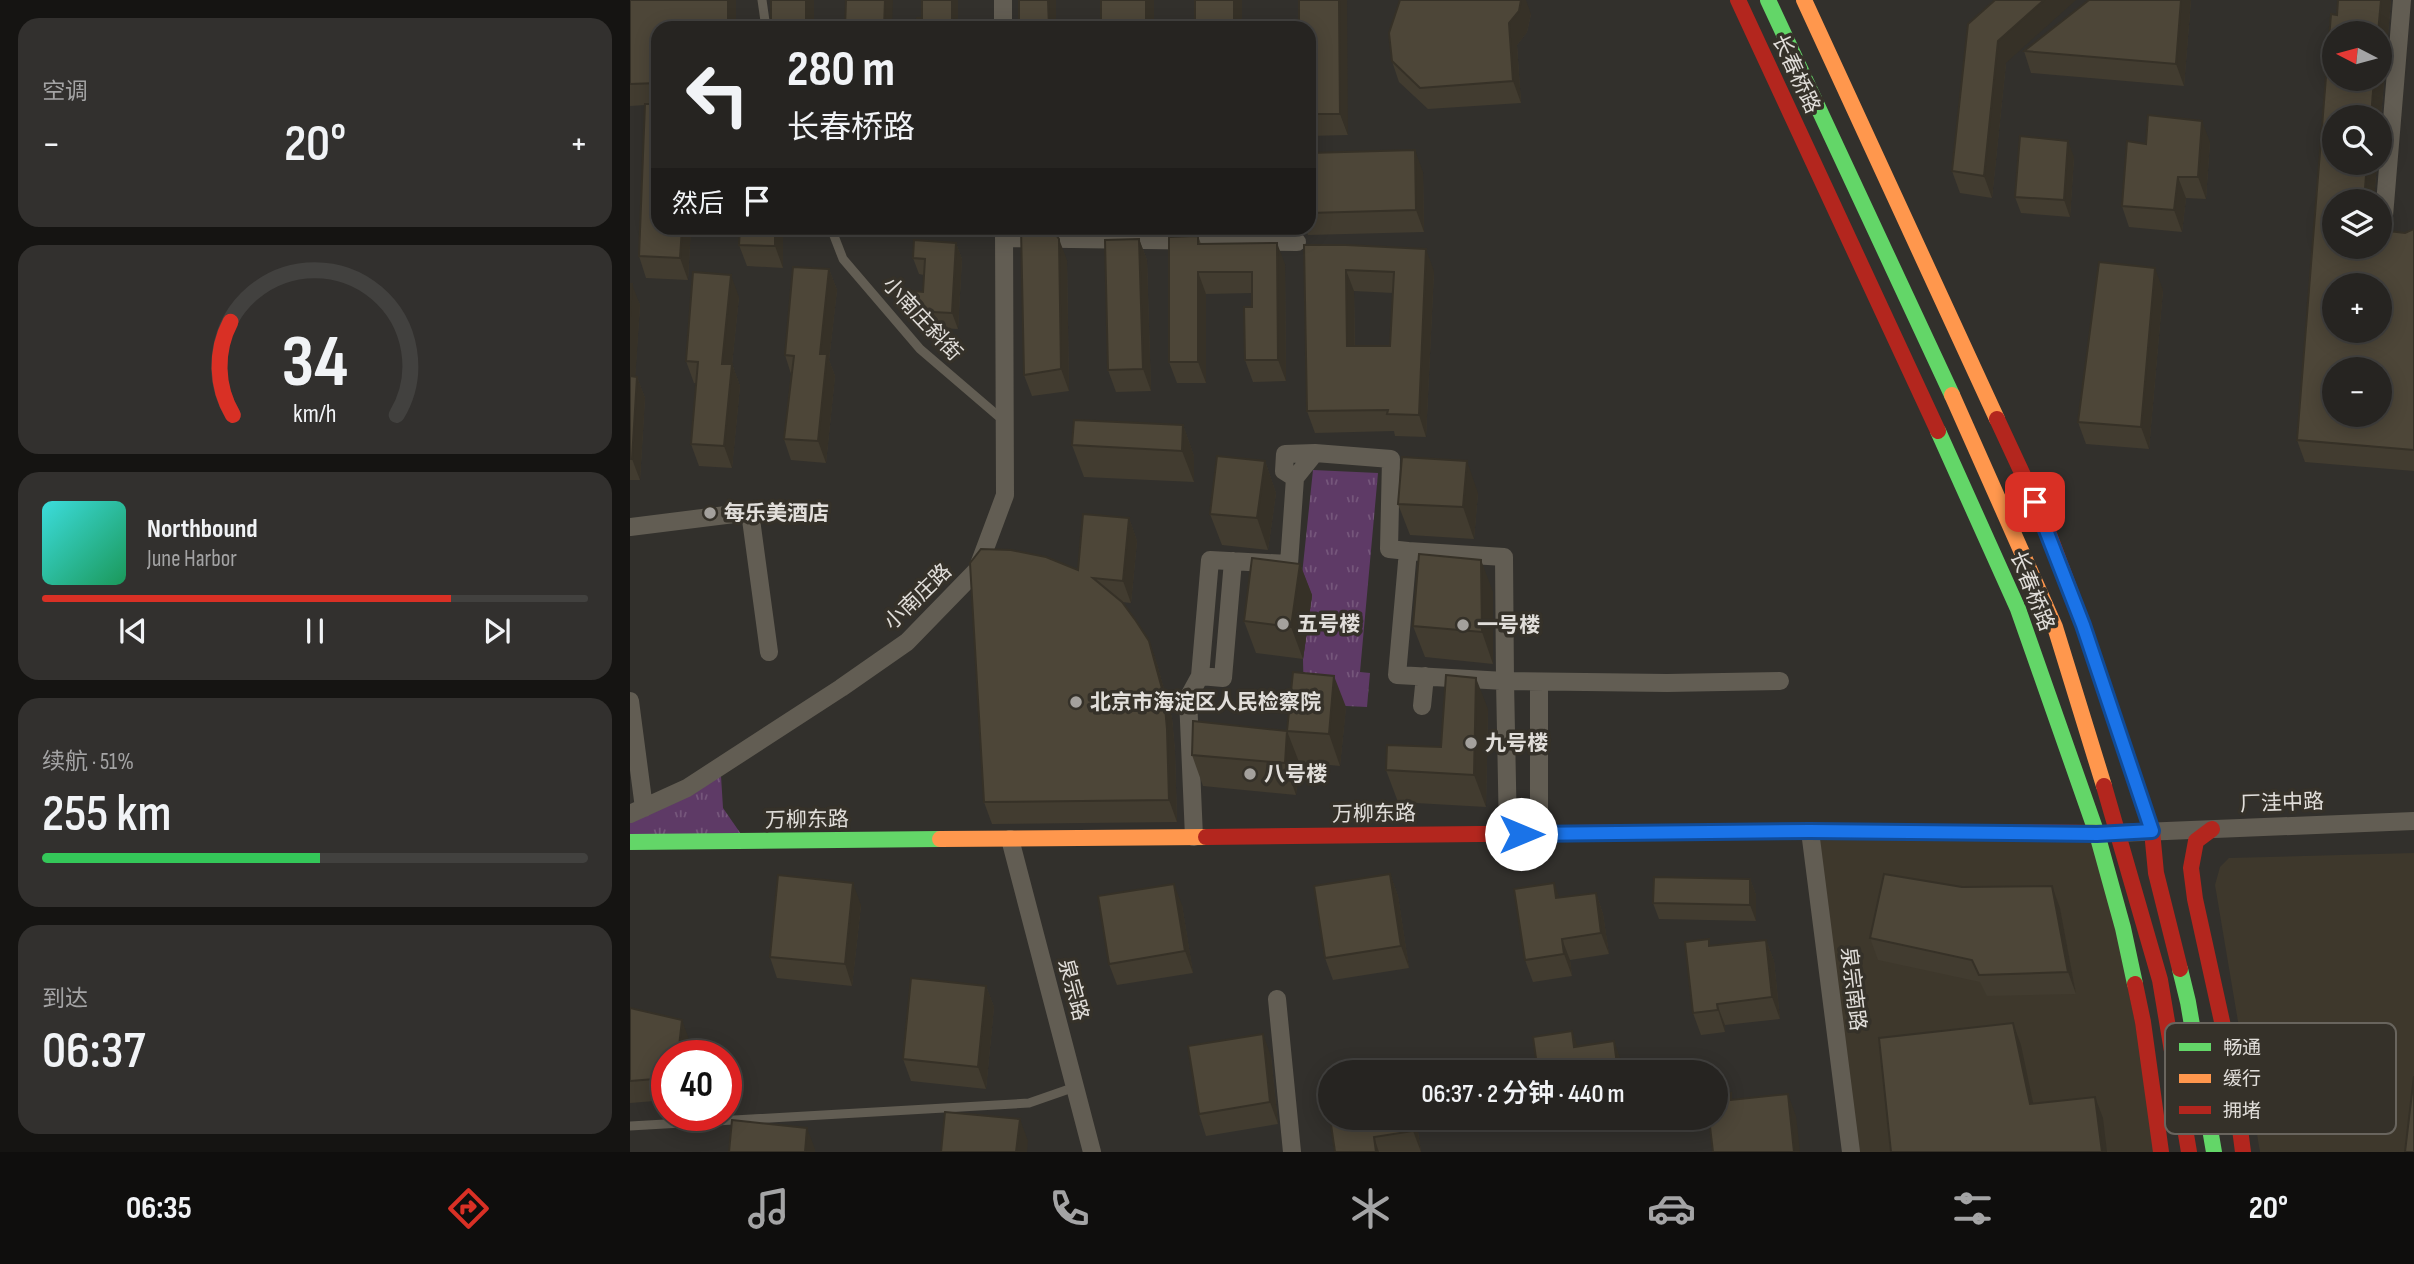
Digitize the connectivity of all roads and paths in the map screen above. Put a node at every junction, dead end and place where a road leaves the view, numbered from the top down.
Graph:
1 (762, 0) edge
2 (1003, 0) edge
3 (1738, 0) edge
4 (1768, 0) edge
5 (1804, 0) edge
6 (1822, 0) edge
7 (2402, 0) edge
8 (765, 21) edge
9 (1003, 21) edge
10 (1865, 132) junction
11 (834, 235) edge
12 (1004, 235) edge
13 (1069, 235) edge
14 (1297, 242) dead end
15 (2414, 243) edge
16 (1005, 423) junction
17 (1982, 459) junction
18 (1974, 509) junction
19 (630, 527) edge
20 (1408, 551) junction
21 (769, 652) dead end
22 (1425, 676) junction
23 (1505, 681) junction
24 (1780, 681) dead end
25 (1539, 682) junction
26 (630, 701) edge
27 (1422, 706) dead end
28 (637, 811) edge
29 (2414, 821) edge
30 (2212, 829) junction
31 (1810, 831) junction
32 (2152, 831) junction
33 (2118, 833) junction
34 (1508, 834) junction
35 (1539, 834) junction
36 (2097, 834) junction
37 (1194, 837) junction
38 (1010, 839) junction
39 (630, 842) edge
40 (1277, 999) dead end
41 (2167, 1023) edge
42 (2192, 1023) edge
43 (2222, 1023) edge
44 (1075, 1087) junction
45 (630, 1126) edge
46 (2186, 1134) edge
47 (2211, 1134) edge
48 (2241, 1134) edge
49 (1092, 1152) edge
50 (1292, 1152) edge
51 (1851, 1152) edge
52 (2161, 1152) edge
53 (2189, 1152) edge
54 (2214, 1152) edge
55 (2243, 1152) edge

1 - 8 lane
2 - 9 street
3 - 18 main road, 长春桥路
4 - 17 main road, 长春桥路
5 - 10 main road, 长春桥路
6 - 10 main road
7 - 15 street
10 - 32 main road, 长春桥路
11 - 16 lane, 小南庄斜街
12 - 16 street, 小南庄路
13 - 14 street
16 - 28 street, 小南庄路
17 - 18 main road
17 - 33 main road, 长春桥路
18 - 36 main road, 长春桥路
19 - 21 street
20 - 22 street
20 - 23 street
20 - 37 street
22 - 23 street
22 - 27 street
23 - 25 street
23 - 34 street
24 - 25 street
25 - 35 street
26 - 28 street
29 - 30 street, 厂洼中路
30 - 32 street, 厂洼中路
30 - 43 main road
31 - 35 main road, 万柳东路
31 - 36 main road, 万柳东路
31 - 51 street, 泉宗南路
32 - 33 street, 厂洼中路
32 - 42 main road, 长春桥路
33 - 36 main road, 万柳东路
33 - 41 main road, 长春桥路
34 - 35 main road, 万柳东路
34 - 37 main road, 万柳东路
36 - 52 main road, 长春桥路
37 - 38 main road, 万柳东路
38 - 39 main road, 万柳东路
38 - 44 street, 泉宗路
40 - 50 street
44 - 45 lane
44 - 49 street, 泉宗路
46 - 53 main road, 长春桥路
47 - 54 main road, 长春桥路
48 - 55 main road

